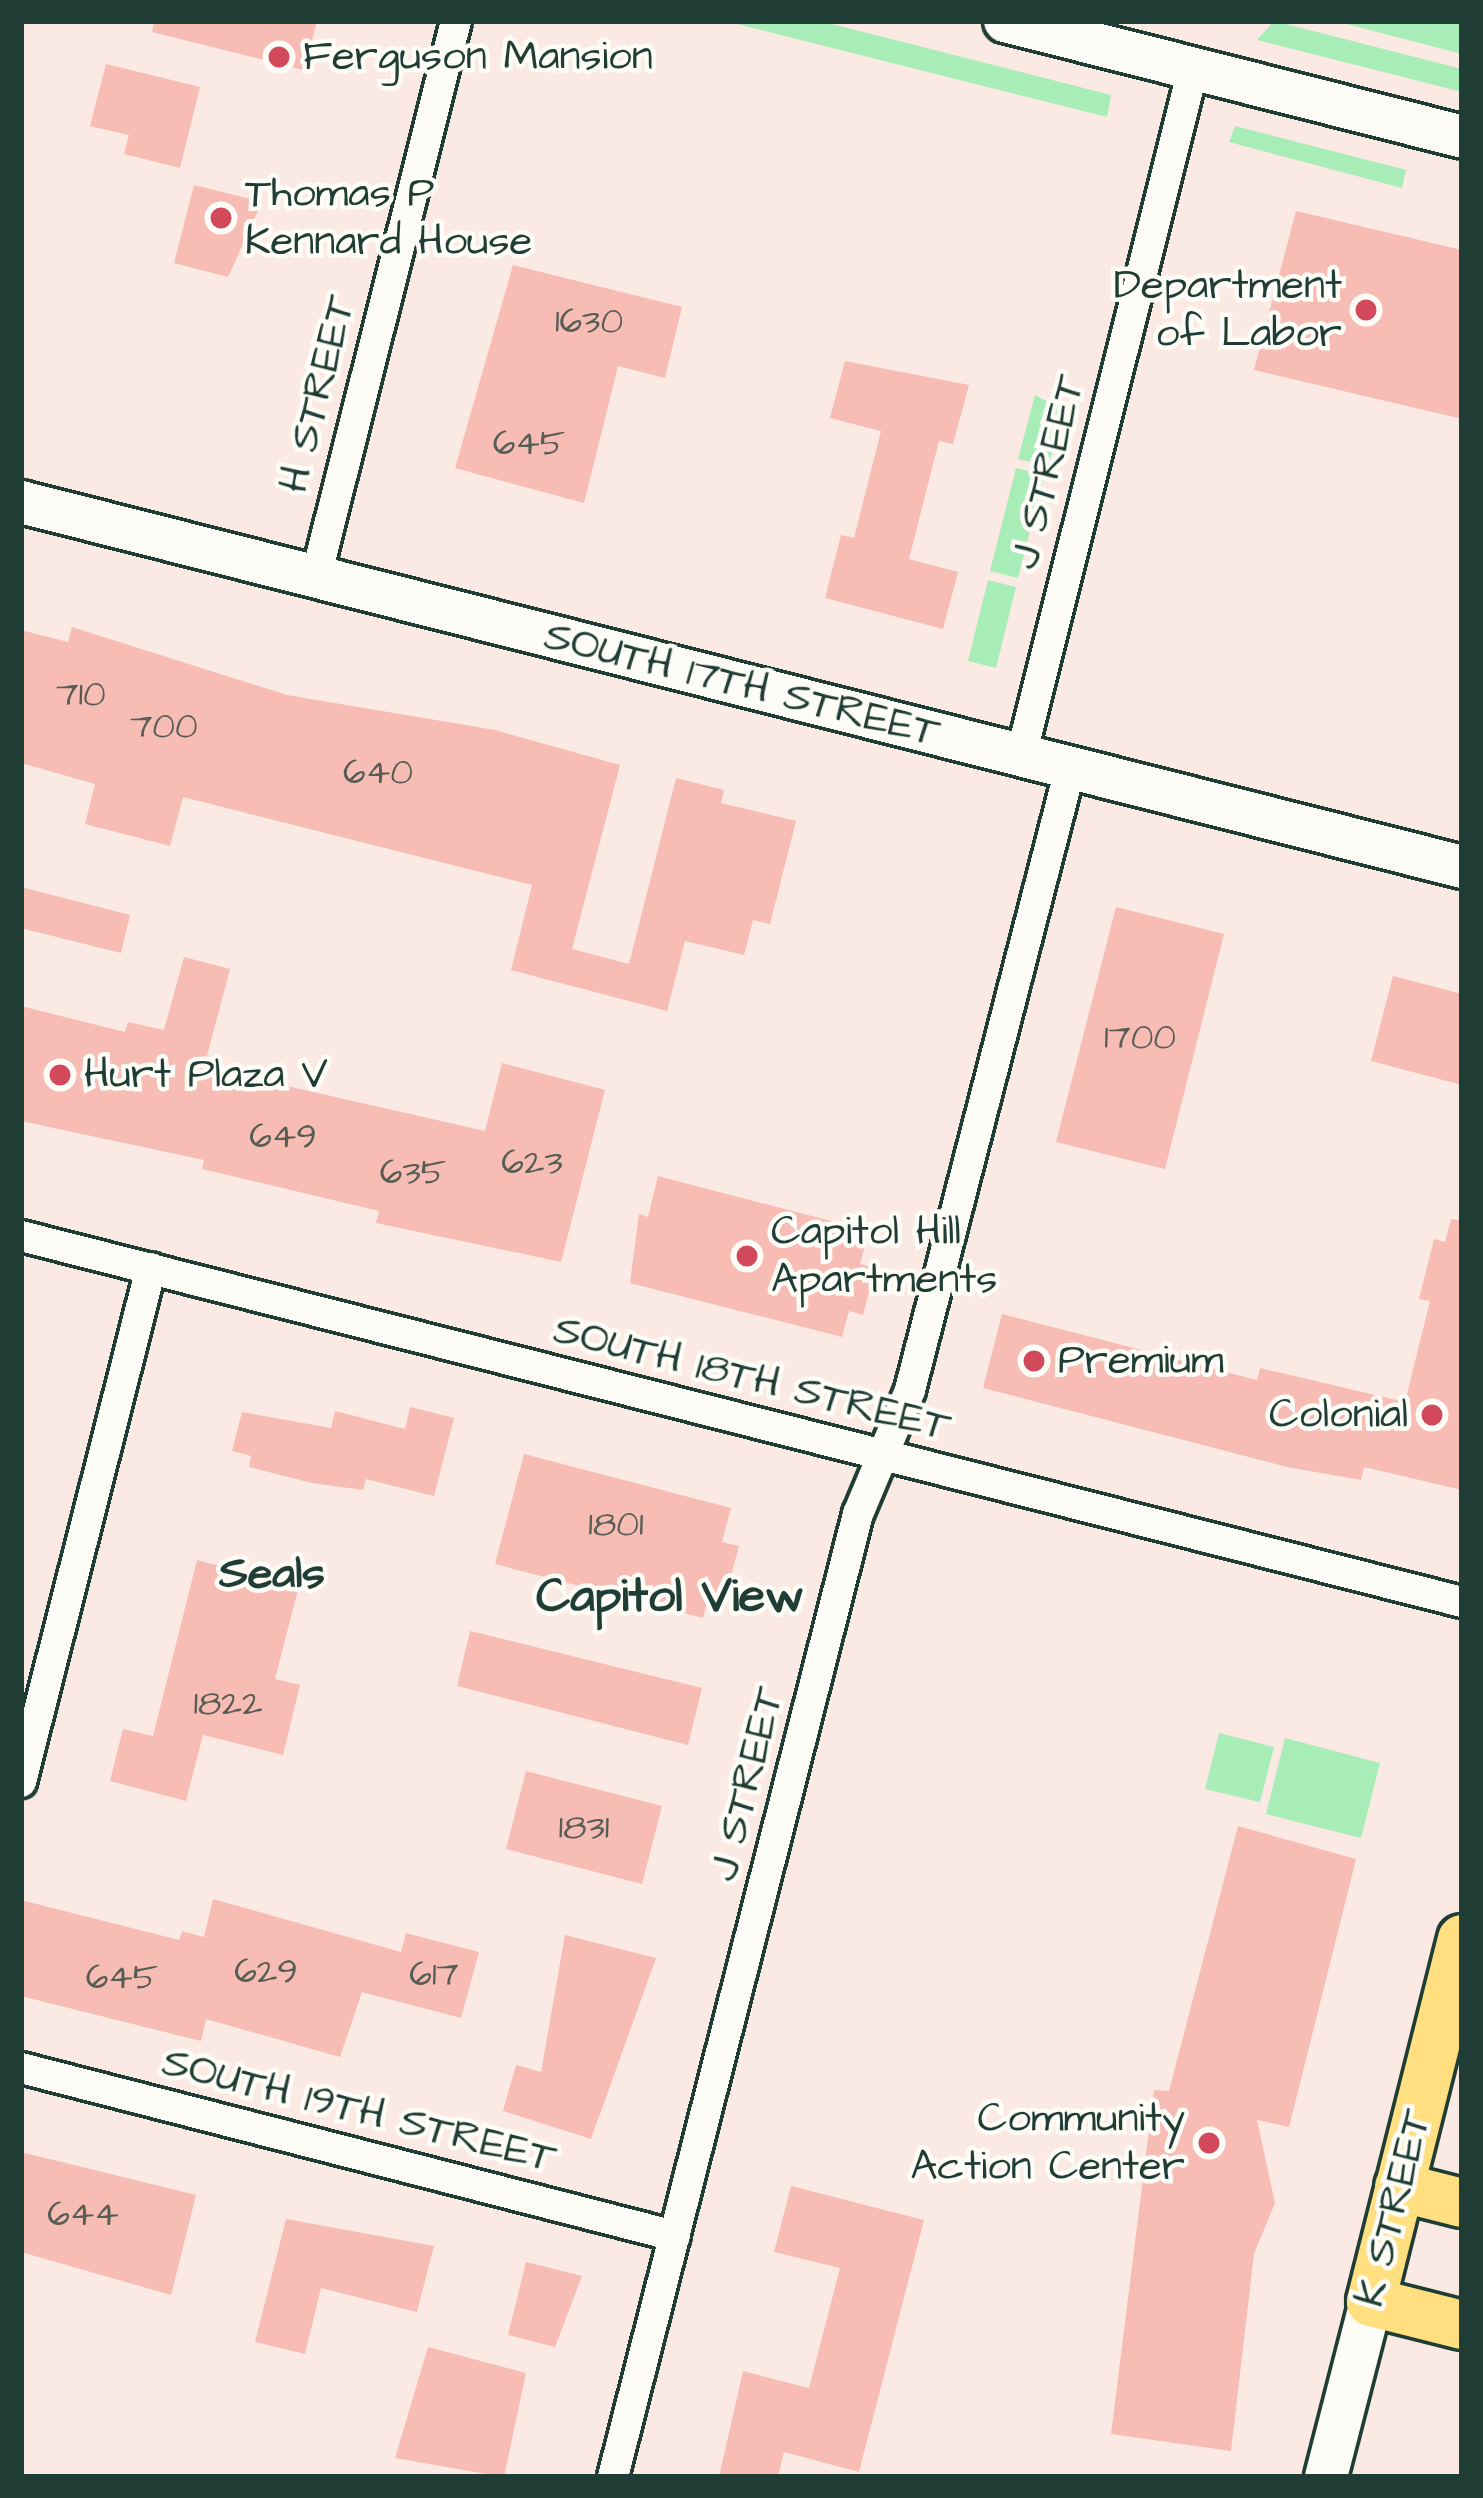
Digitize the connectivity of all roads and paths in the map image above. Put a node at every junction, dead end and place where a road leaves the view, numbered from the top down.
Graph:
1 (455, 21) edge
2 (1005, 21) edge
3 (1193, 69) junction
4 (1462, 137) edge
5 (21, 502) edge
6 (316, 577) junction
7 (1021, 756) junction
8 (1070, 769) junction
9 (1462, 867) edge
10 (21, 1236) edge
11 (151, 1268) junction
12 (883, 1456) junction
13 (1462, 1602) edge
14 (21, 1782) edge
15 (1462, 1939) edge
16 (21, 2068) edge
17 (1400, 2186) junction
18 (1462, 2203) edge
19 (675, 2236) junction
20 (1371, 2302) junction
21 (1462, 2325) edge
22 (613, 2477) edge
23 (1326, 2477) edge

1 - 6 street, H STREET
2 - 3 main road
3 - 4 main road
3 - 7 street, J STREET
5 - 6 main road, SOUTH 17TH STREET
6 - 7 main road, SOUTH 17TH STREET
7 - 8 main road, SOUTH 17TH STREET
8 - 9 main road, SOUTH 17TH STREET
8 - 12 street, J STREET
10 - 11 street, SOUTH 18TH STREET
11 - 12 street, SOUTH 18TH STREET
11 - 14 street
12 - 13 street, SOUTH 18TH STREET
12 - 19 street, J STREET
15 - 17 main road, K STREET
16 - 19 street, SOUTH 19TH STREET
17 - 18 main road
17 - 20 main road, K STREET
19 - 22 street, J STREET
20 - 21 main road
20 - 23 main road, K STREET

